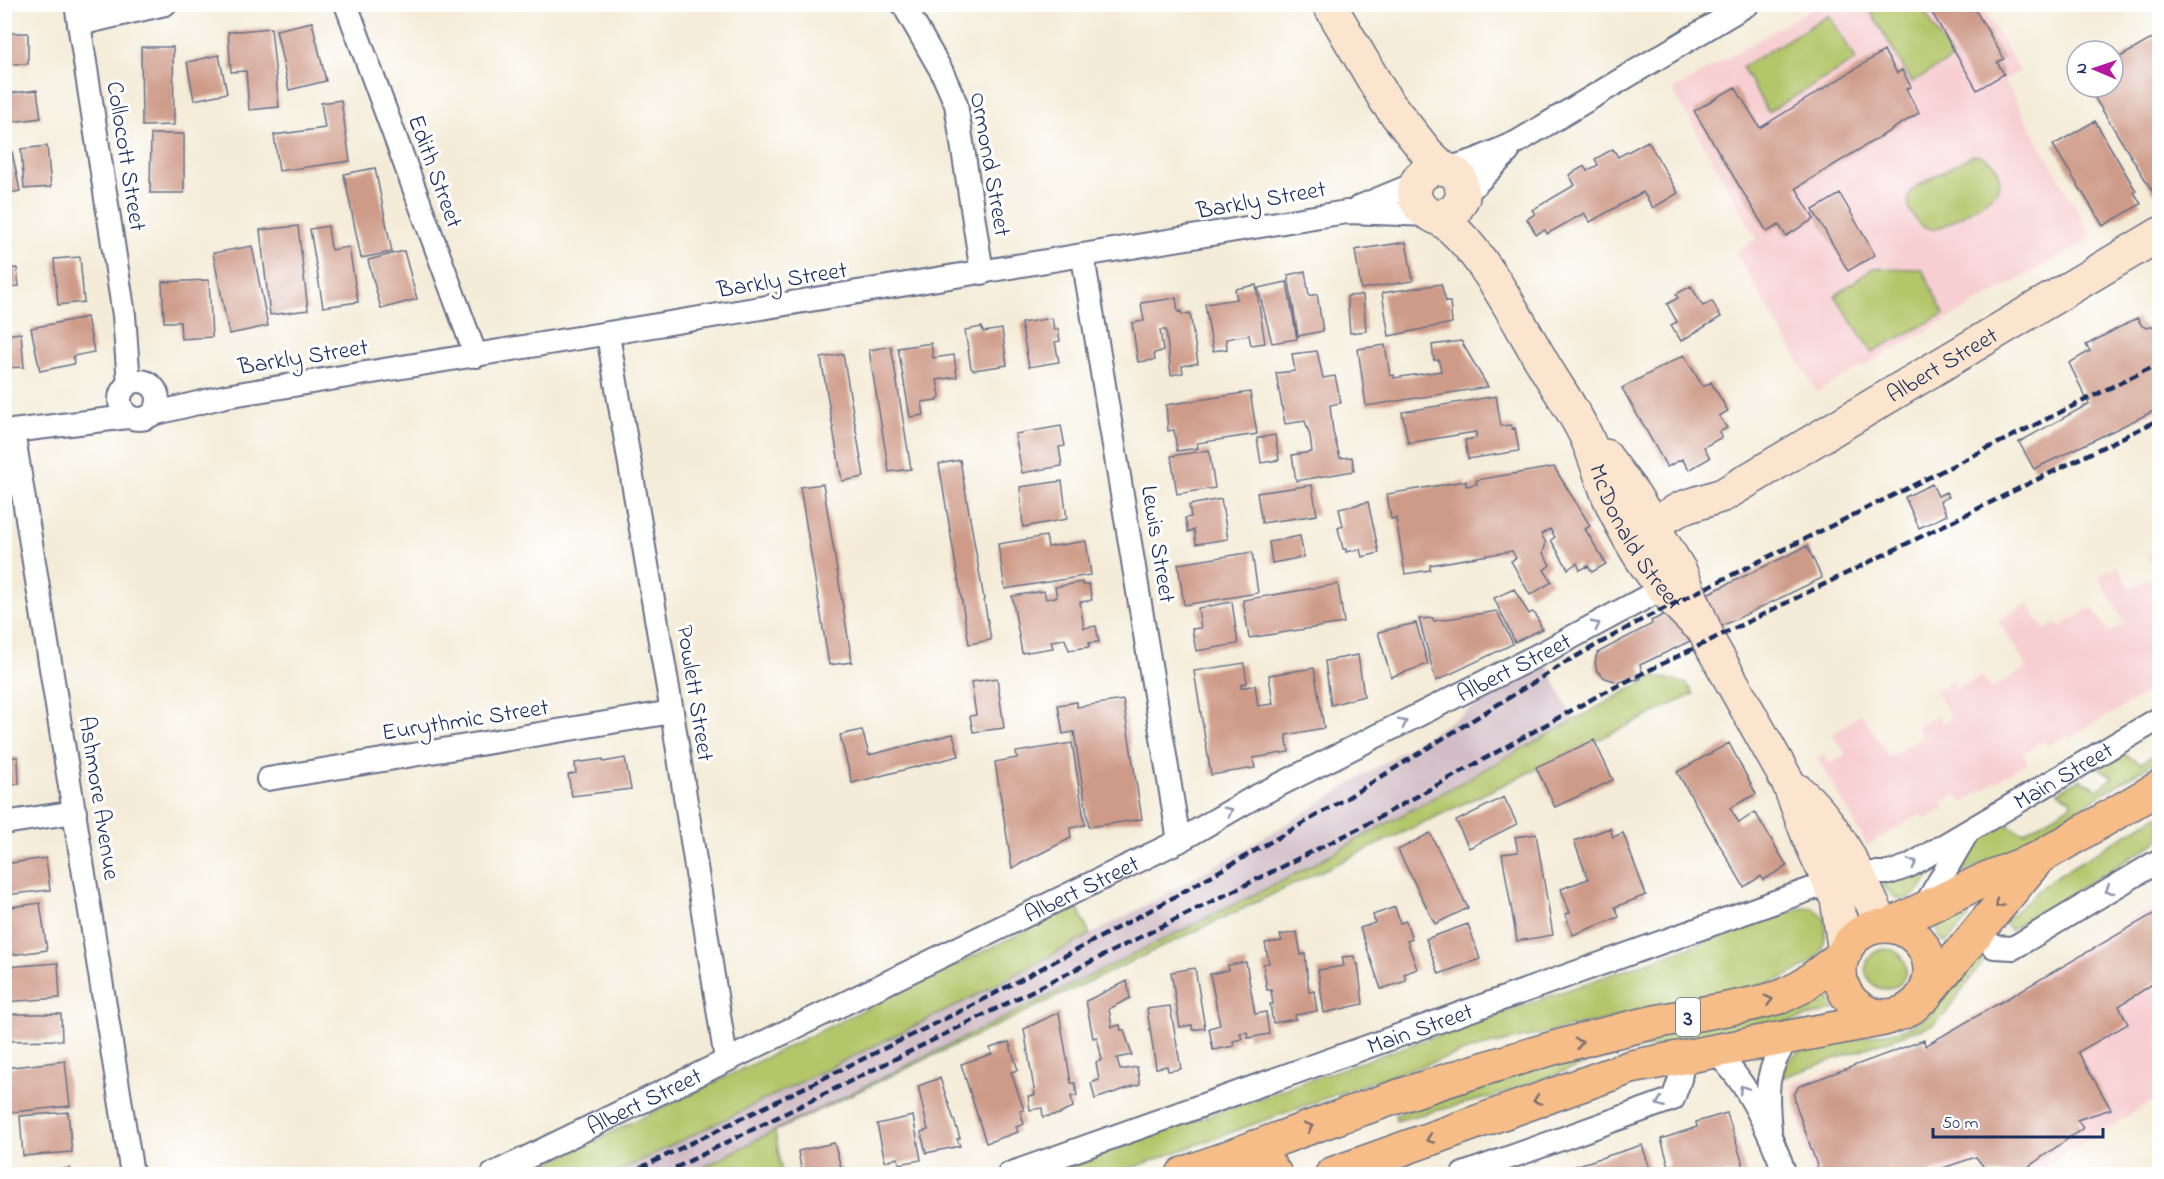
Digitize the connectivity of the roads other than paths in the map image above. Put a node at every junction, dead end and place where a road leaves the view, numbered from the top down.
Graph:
1 (165, 4) edge
2 (346, 4) edge
3 (903, 4) edge
4 (1329, 4) edge
5 (1748, 4) edge
6 (78, 14) edge
7 (1517, 142) junction
8 (1431, 175) junction
9 (1448, 207) junction
10 (1347, 212) junction
11 (2160, 234) edge
12 (1083, 256) junction
13 (982, 273) junction
14 (608, 335) junction
15 (476, 356) junction
16 (136, 394) junction
17 (226, 396) junction
18 (9, 431) edge
19 (1647, 541) junction
20 (1661, 586) junction
21 (1702, 628) junction
22 (672, 712) junction
23 (2160, 718) edge
24 (268, 779) dead end
25 (2160, 787) edge
26 (75, 812) junction
27 (4, 823) edge
28 (1968, 831) junction
29 (1179, 841) junction
30 (2037, 859) junction
31 (2160, 860) edge
32 (1844, 877) junction
33 (1924, 907) junction
34 (1885, 926) junction
35 (1977, 931) junction
36 (1845, 953) junction
37 (1908, 1009) junction
38 (1790, 1035) junction
39 (1696, 1053) junction
40 (726, 1060) junction
41 (1770, 1133) junction
42 (1255, 1161) edge
43 (132, 1174) edge
44 (493, 1174) edge
45 (1009, 1174) edge
46 (1183, 1174) edge
47 (1275, 1174) edge
48 (1332, 1174) edge
49 (1463, 1174) edge
50 (1785, 1174) edge

1 - 6 street
2 - 15 street, Edith Street
3 - 13 street, Ormond Street
4 - 8 street
5 - 7 street, Barkly Street
6 - 16 street, Collocott Street
7 - 8 street, Barkly Street
7 - 9 street, Barkly Street
8 - 9 street
8 - 9 street
8 - 10 street, Barkly Street
9 - 10 street, Barkly Street
9 - 19 street, McDonald Street
10 - 12 street, Barkly Street
11 - 19 street, Albert Street
12 - 13 street, Barkly Street
12 - 29 street, Lewis Street
13 - 14 street, Barkly Street
14 - 15 street, Barkly Street
14 - 22 street, Powlett Street
15 - 17 street, Barkly Street
16 - 17 street, Barkly Street
16 - 17 street, Barkly Street
16 - 18 street, Barkly Street
18 - 26 street, Ashmore Avenue
19 - 20 street, McDonald Street
19 - 21 street, McDonald Street
20 - 21 street, McDonald Street
29 -> 20 street, Albert Street
21 - 32 street, McDonald Street
22 - 24 street, Eurythmic Street
22 - 40 street, Powlett Street
23 - 28 street, Main Street
25 - 30 highway, 3
26 - 27 street
26 - 43 street, Ashmore Avenue
32 -> 28 street, Main Street
28 - 33 street, Main Street
29 - 40 street, Albert Street
30 - 33 highway, 3
30 -> 35 highway, 3
31 -> 35 street
32 - 34 street, McDonald Street
32 - 36 street, McDonald Street
32 - 45 street, Main Street
33 - 34 highway, 3
34 - 36 highway, 3
34 - 37 highway
35 - 37 highway, 3
36 - 37 highway
42 -> 36 highway, 3
37 - 38 highway, 3
38 - 39 highway, 3
38 - 41 street
41 -> 39 street
39 -> 48 highway, 3
39 -> 49 street
40 - 44 street, Albert Street
41 - 50 street
42 - 46 highway, 3
42 - 47 highway

